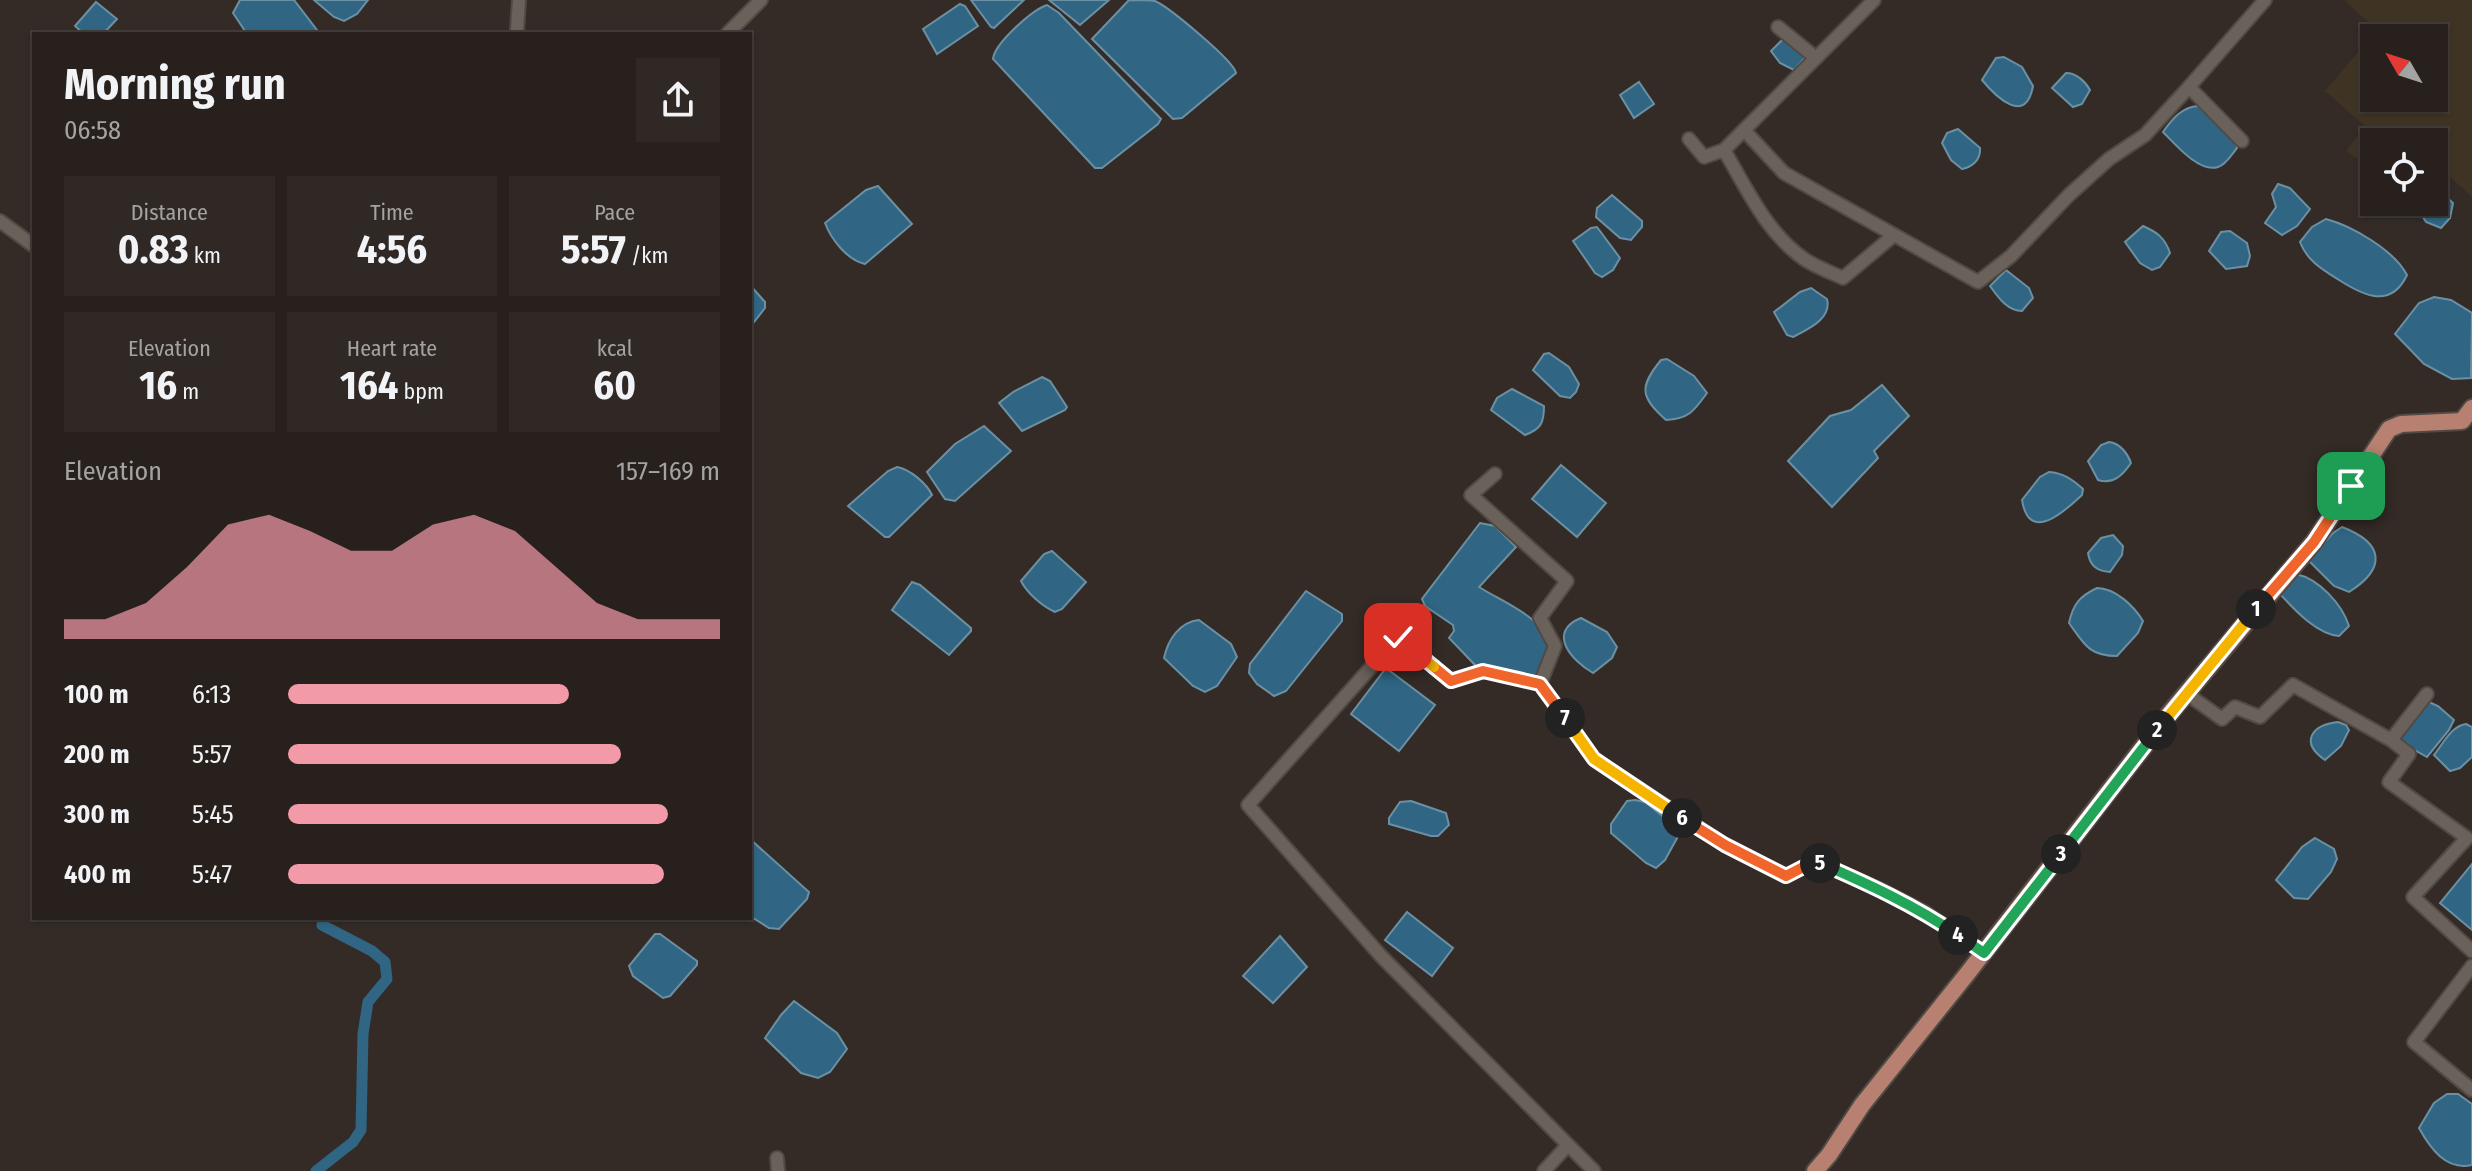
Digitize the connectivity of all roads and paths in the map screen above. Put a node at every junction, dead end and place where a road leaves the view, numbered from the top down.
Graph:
1 (519, 0) edge
2 (761, 0) edge
3 (1874, 0) edge
4 (2265, 0) edge
5 (1778, 27) dead end
6 (518, 32) edge
7 (729, 32) edge
8 (1816, 58) junction
9 (2189, 87) junction
10 (1744, 130) junction
11 (1689, 139) dead end
12 (2242, 141) dead end
13 (1724, 150) junction
14 (0, 221) edge
15 (1894, 235) junction
16 (32, 245) edge
17 (2472, 408) edge
18 (1495, 474) dead end
19 (1540, 684) junction
20 (2186, 693) junction
21 (2427, 694) dead end
22 (2391, 740) junction
23 (2472, 951) edge
24 (1984, 953) junction
25 (2472, 966) edge
26 (2472, 1090) edge
27 (1568, 1145) junction
28 (1544, 1171) edge
29 (1594, 1171) edge
30 (1815, 1171) edge

1 - 6 street
2 - 7 street
3 - 8 street
4 - 9 street
5 - 8 street
8 - 10 street
9 - 12 street
9 - 15 street
10 - 13 street
10 - 15 street
11 - 13 street
13 - 15 street
14 - 16 street
17 - 20 main road
18 - 19 street
19 - 24 street
19 - 27 street
20 - 22 street
20 - 24 main road
21 - 22 street
22 - 23 street
24 - 30 main road
25 - 26 street
27 - 28 street
27 - 29 street

